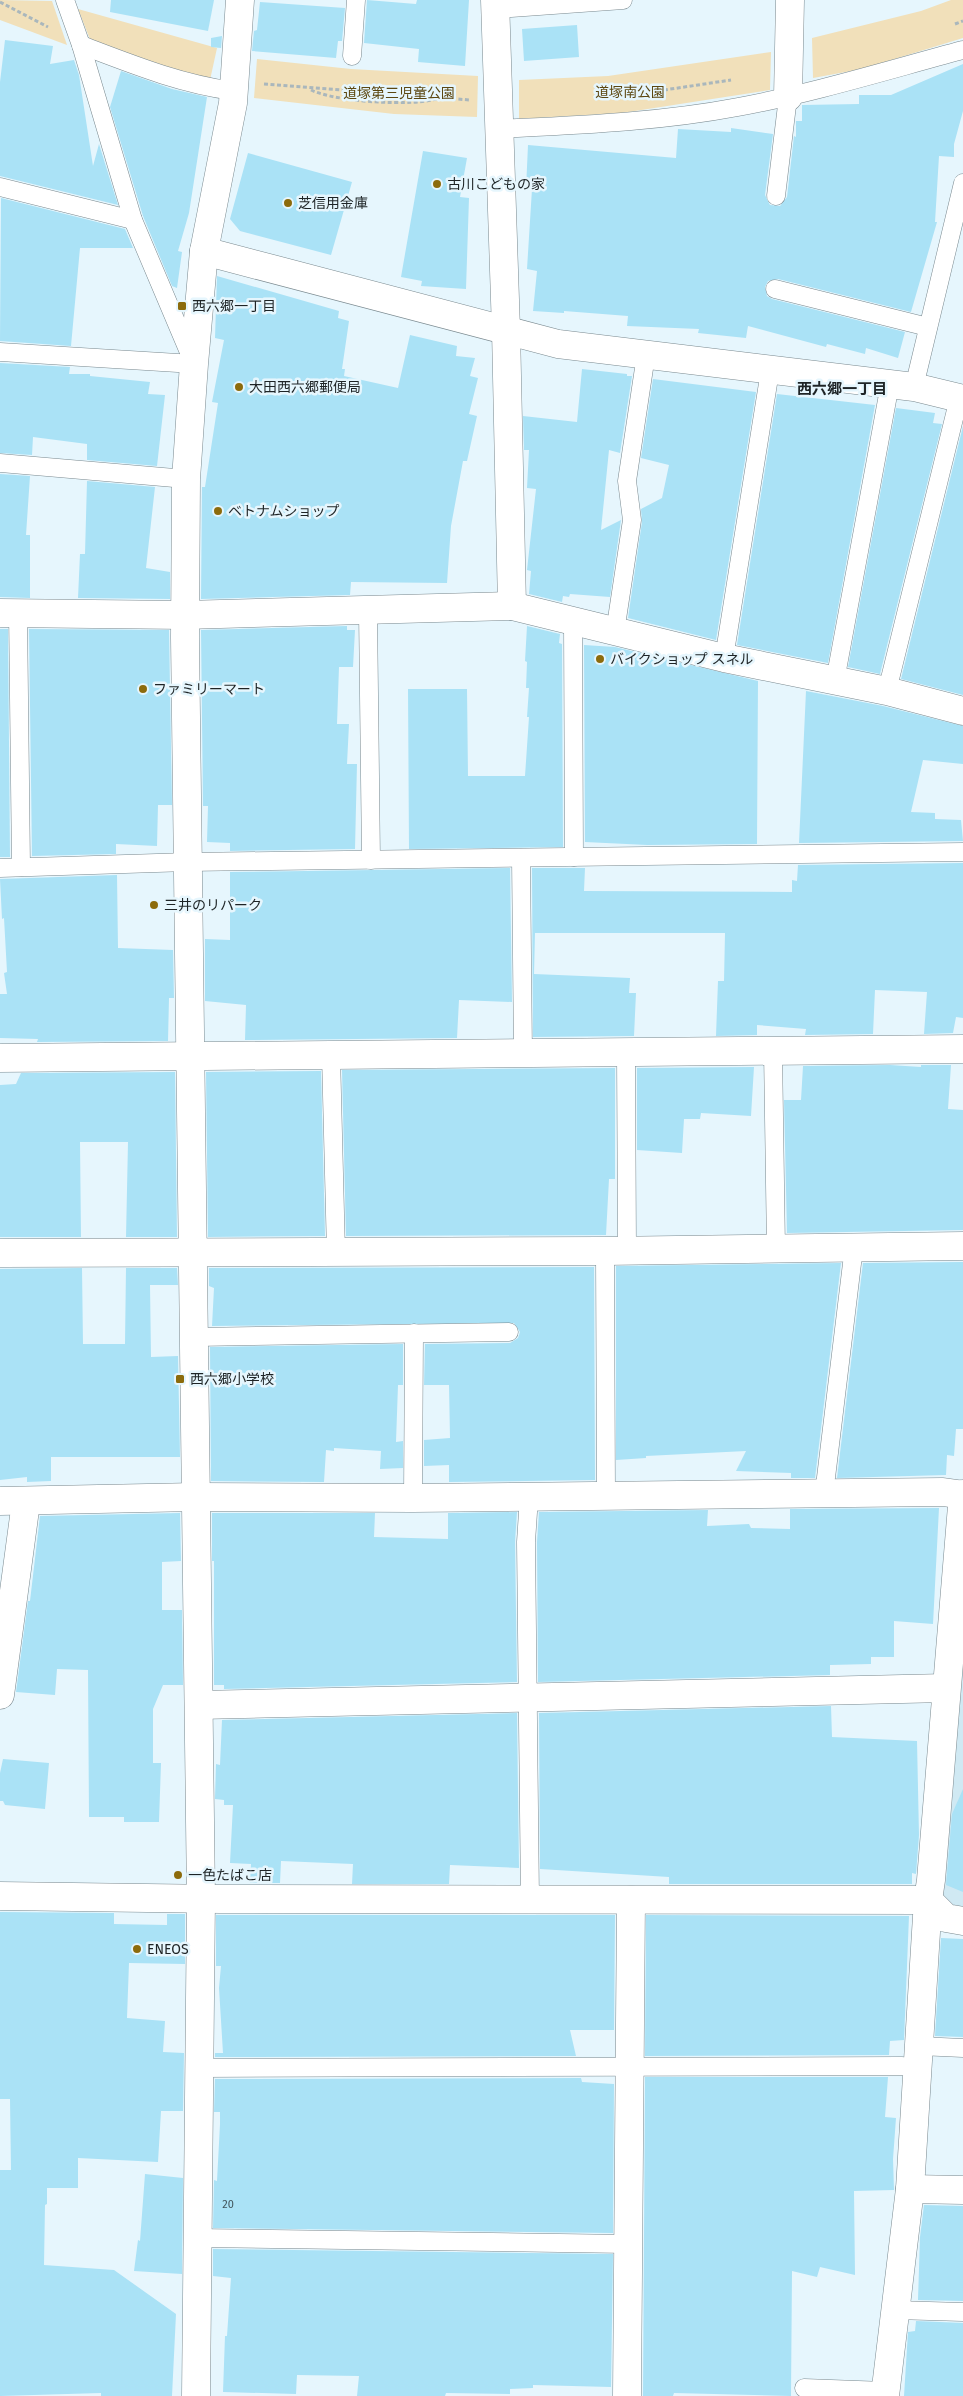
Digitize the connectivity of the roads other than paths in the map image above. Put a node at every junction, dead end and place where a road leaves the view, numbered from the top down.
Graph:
1 (65, 0) edge
2 (240, 0) edge
3 (356, 0) edge
4 (623, 0) edge
5 (790, 0) edge
6 (495, 4) edge
7 (80, 45) junction
8 (963, 50) edge
9 (352, 56) dead end
10 (233, 91) junction
11 (788, 97) junction
12 (499, 129) junction
13 (963, 183) edge
14 (0, 187) edge
15 (776, 196) dead end
16 (133, 220) junction
17 (204, 251) junction
18 (774, 290) dead end
19 (928, 327) junction
20 (506, 330) junction
21 (0, 352) edge
22 (646, 355) junction
23 (194, 364) junction
24 (770, 371) junction
25 (902, 386) junction
26 (961, 398) edge
27 (0, 463) edge
28 (186, 479) junction
29 (512, 606) junction
30 (368, 611) junction
31 (9, 612) edge
32 (185, 615) junction
33 (573, 621) junction
34 (615, 632) junction
35 (724, 658) junction
36 (835, 681) junction
37 (887, 691) junction
38 (963, 711) edge
39 (963, 852) edge
40 (574, 857) junction
41 (521, 858) junction
42 (371, 860) junction
43 (188, 862) junction
44 (21, 867) junction
45 (0, 868) edge
46 (963, 1050) edge
47 (772, 1051) junction
48 (626, 1052) junction
49 (522, 1053) junction
50 (332, 1055) junction
51 (190, 1056) junction
52 (0, 1058) edge
53 (963, 1246) edge
54 (854, 1247) junction
55 (776, 1249) junction
56 (616, 1251) junction
57 (194, 1252) junction
58 (0, 1253) edge
59 (336, 1253) junction
60 (509, 1332) dead end
61 (414, 1333) junction
62 (195, 1336) junction
63 (824, 1494) junction
64 (963, 1495) edge
65 (606, 1496) junction
66 (196, 1497) junction
67 (529, 1497) junction
68 (413, 1498) junction
69 (13, 1502) edge
70 (946, 1688) junction
71 (0, 1696) edge
72 (528, 1697) junction
73 (198, 1705) junction
74 (0, 1896) edge
75 (201, 1899) junction
76 (530, 1900) junction
77 (631, 1900) junction
78 (928, 1900) junction
79 (963, 1921) edge
80 (963, 2048) edge
81 (918, 2057) junction
82 (630, 2067) junction
83 (198, 2068) junction
84 (910, 2189) junction
85 (963, 2190) edge
86 (196, 2238) junction
87 (628, 2244) junction
88 (895, 2310) junction
89 (963, 2312) edge
90 (804, 2388) dead end
91 (885, 2394) edge
92 (196, 2396) edge
93 (627, 2396) edge

1 - 7 lane
2 - 10 street
3 - 9 lane
4 - 6 lane
5 - 11 street
6 - 12 street
7 - 10 lane
7 - 16 lane
8 - 11 lane
10 - 17 street
11 - 12 lane
11 - 15 lane
12 - 20 street
13 - 19 lane
14 - 16 lane
16 - 23 lane
17 - 20 street
17 - 23 street
18 - 19 lane
19 - 25 lane
20 - 22 street
20 - 29 street
21 - 23 lane
22 - 24 street
22 - 34 lane
23 - 28 street
24 - 25 street
24 - 35 lane
25 - 26 street
25 - 36 lane
26 - 37 lane
27 - 28 lane
28 - 32 street
29 - 30 street
29 - 33 street
30 - 32 street
30 - 42 lane
31 - 32 street
31 - 44 lane
32 - 43 street
33 - 34 street
33 - 40 lane
34 - 35 street
35 - 36 street
36 - 37 street
37 - 38 street
39 - 40 lane
40 - 41 lane
41 - 42 lane
41 - 49 lane
42 - 43 lane
43 - 44 lane
43 - 51 street
44 - 45 lane
46 - 47 street
47 - 48 street
47 - 55 lane
48 - 49 street
48 - 56 lane
49 - 50 street
50 - 51 street
50 - 59 lane
51 - 52 street
51 - 57 street
53 - 54 street
54 - 55 street
54 - 63 lane
55 - 56 street
56 - 59 street
56 - 65 lane
57 - 58 street
57 - 59 street
57 - 62 street
60 - 61 lane
61 - 62 lane
61 - 68 lane
62 - 66 street
63 - 64 street
63 - 65 street
64 - 70 street
65 - 67 street
66 - 68 street
66 - 69 street
66 - 73 street
67 - 68 street
67 - 72 lane
69 - 71 street
70 - 72 street
70 - 78 street
72 - 73 street
72 - 76 lane
73 - 75 street
74 - 75 street
75 - 76 street
75 - 83 street
76 - 77 street
77 - 78 street
77 - 82 street
78 - 79 street
78 - 81 street
80 - 81 lane
81 - 82 lane
81 - 84 street
82 - 83 lane
82 - 87 street
83 - 86 street
84 - 85 street
84 - 88 street
86 - 87 lane
86 - 92 street
87 - 93 street
88 - 89 lane
88 - 91 street
90 - 91 lane

